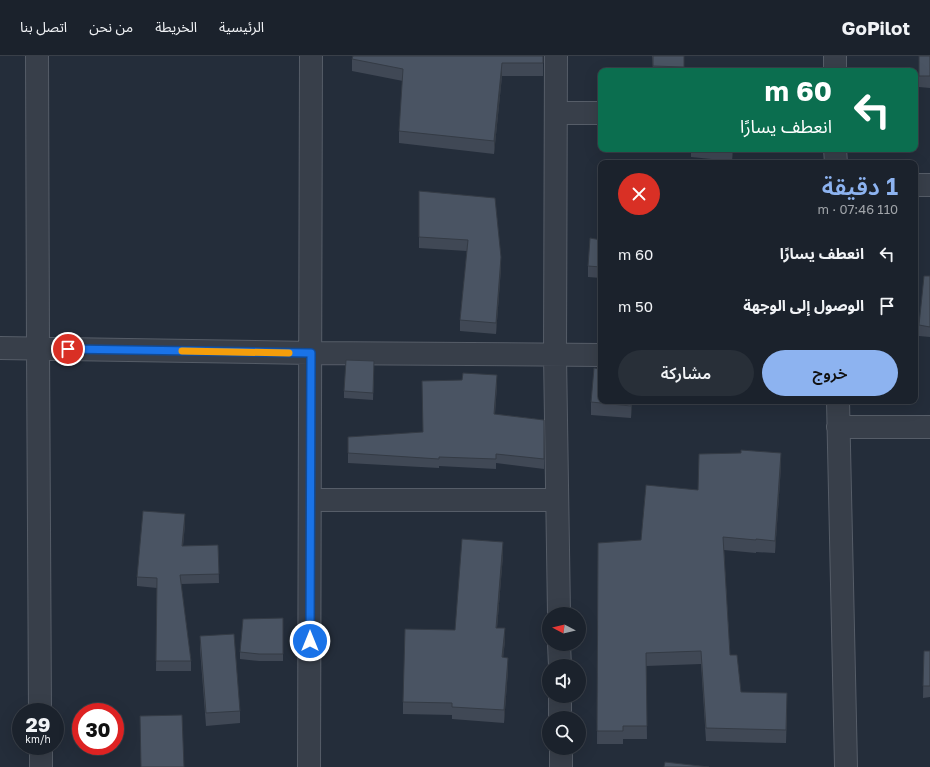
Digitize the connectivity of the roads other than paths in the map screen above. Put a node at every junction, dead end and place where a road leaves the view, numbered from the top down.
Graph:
1 (37, 56) edge
2 (312, 56) edge
3 (556, 56) edge
4 (835, 56) edge
5 (835, 68) edge
6 (556, 113) junction
7 (598, 113) edge
8 (918, 185) edge
9 (930, 185) edge
10 (0, 348) edge
11 (38, 348) junction
12 (311, 353) junction
13 (555, 355) junction
14 (598, 355) edge
15 (838, 404) edge
16 (838, 427) junction
17 (930, 427) edge
18 (310, 500) junction
19 (557, 500) junction
20 (559, 607) edge
21 (40, 703) edge
22 (41, 755) edge
23 (561, 755) edge
24 (41, 767) edge
25 (309, 767) edge
26 (561, 767) edge
27 (846, 767) edge

1 - 11 street
2 - 12 street
3 - 6 street
4 - 5 street
6 - 7 street
6 - 13 street
8 - 9 street
10 - 11 street
11 - 12 street
11 - 21 street
12 - 13 street
12 - 18 street
13 - 14 street
13 - 19 street
15 - 16 street
16 - 17 street
16 - 27 street
18 - 19 street
18 - 25 street
19 - 20 street
22 - 24 street
23 - 26 street

